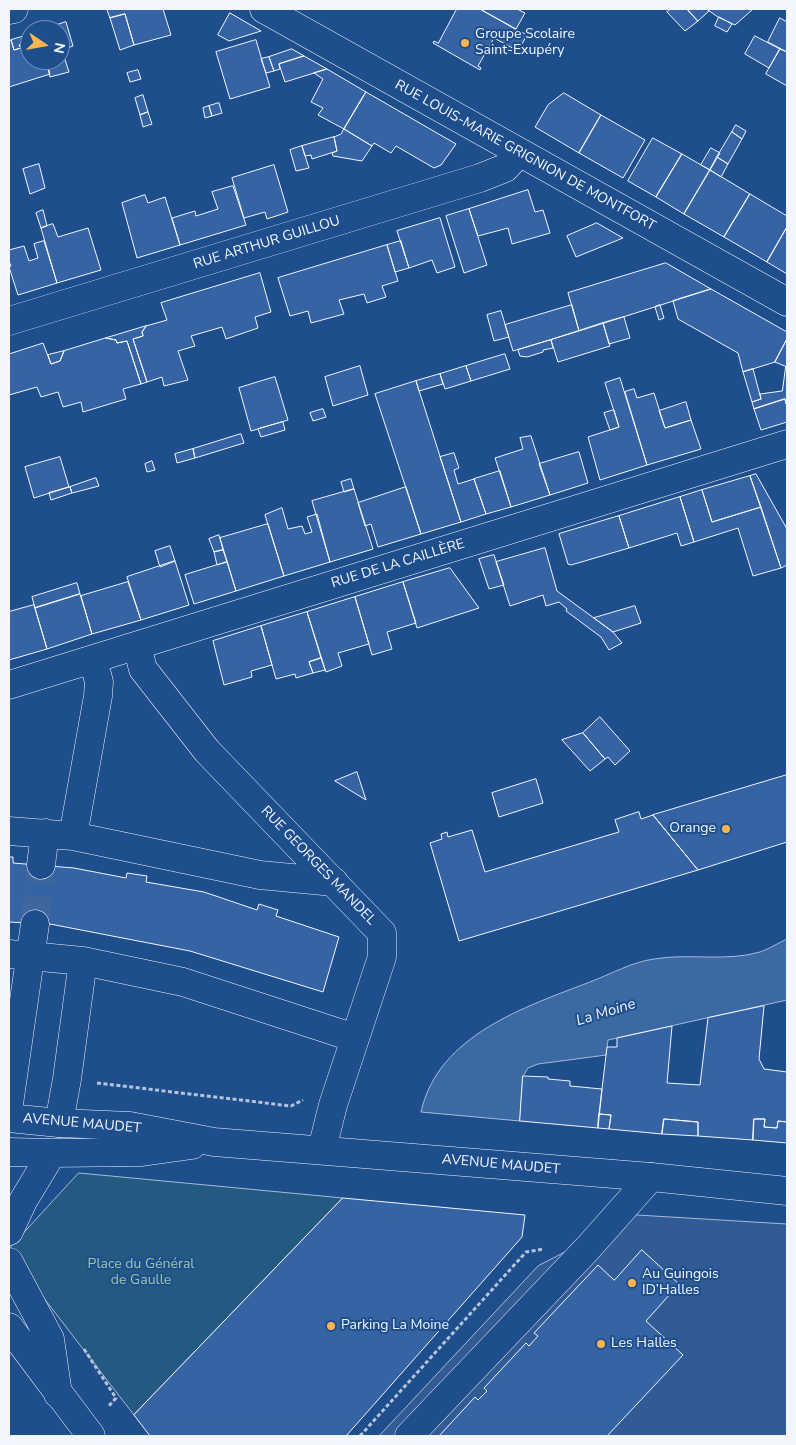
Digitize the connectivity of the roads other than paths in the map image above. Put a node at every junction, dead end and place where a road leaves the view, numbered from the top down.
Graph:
1 (14, 9) edge
2 (264, 9) edge
3 (9, 10) edge
4 (520, 153) junction
5 (787, 302) edge
6 (9, 322) edge
7 (787, 444) edge
8 (137, 646) junction
9 (93, 660) junction
10 (9, 685) edge
11 (9, 831) edge
12 (45, 833) junction
13 (73, 836) junction
14 (41, 865) tunnel mouth
15 (334, 882) junction
16 (35, 924) tunnel mouth
17 (20, 955) edge
18 (83, 961) junction
19 (356, 1038) junction
20 (9, 1104) edge
21 (9, 1118) edge
22 (60, 1123) junction
23 (214, 1142) junction
24 (322, 1149) junction
25 (9, 1152) edge
26 (52, 1154) junction
27 (651, 1177) junction
28 (787, 1191) edge
29 (9, 1231) edge
30 (9, 1262) edge
31 (9, 1327) edge
32 (58, 1394) junction
33 (90, 1436) edge
34 (409, 1436) edge

1 - 3 street
2 - 4 street, RUE LOUIS-MARIE GRIGNION DE MONTFORT
4 - 5 street, RUE LOUIS-MARIE GRIGNION DE MONTFORT
4 - 6 street, RUE ARTHUR GUILLOU
7 - 8 street, RUE DE LA CAILLÈRE
8 - 9 street, RUE DE LA CAILLÈRE
8 - 15 street, RUE GEORGES MANDEL
9 - 10 street, RUE DE LA CAILLÈRE
9 - 13 street
11 - 12 street
12 - 13 street
12 - 14 street
13 - 15 street
15 - 19 street, RUE GEORGES MANDEL
16 - 17 street
17 - 18 street
17 - 20 street
18 - 19 street
18 - 22 street
19 - 24 street, RUE GEORGES MANDEL
21 - 22 street, AVENUE MAUDET
22 - 23 street, AVENUE MAUDET
23 - 24 street, AVENUE MAUDET
23 - 26 street, AVENUE MAUDET
24 - 27 street, AVENUE MAUDET
25 - 26 street, AVENUE MAUDET
26 - 29 street
27 - 28 street, AVENUE MAUDET
27 - 34 street
30 - 32 street
31 - 32 street
32 - 33 street

